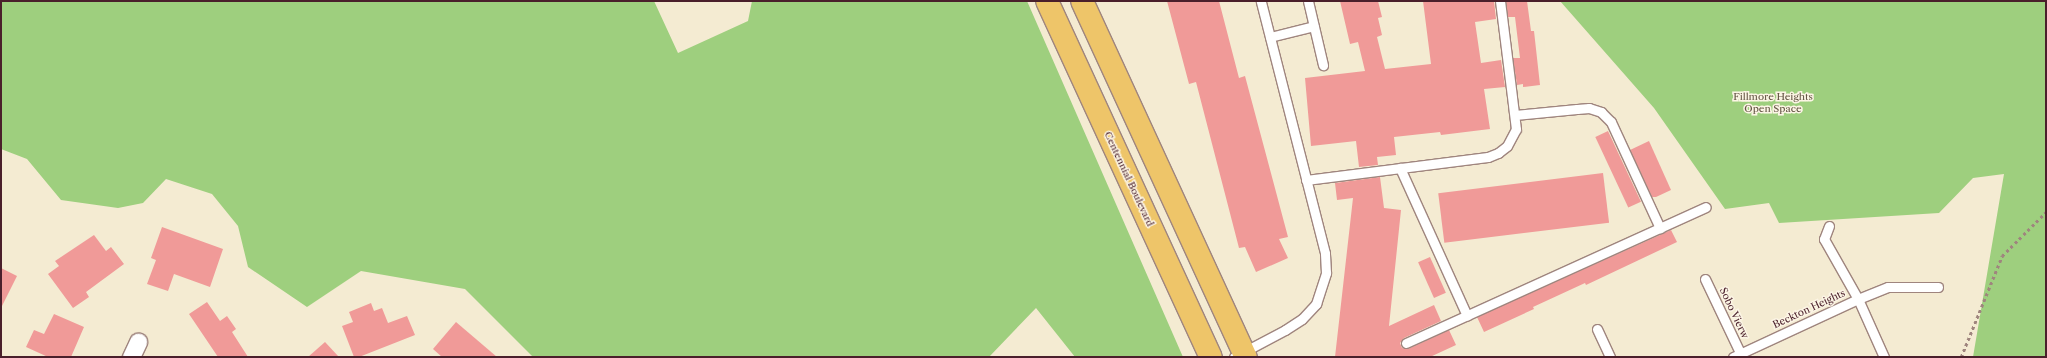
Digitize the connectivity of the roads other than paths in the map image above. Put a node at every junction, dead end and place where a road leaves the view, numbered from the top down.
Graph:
1 (1047, 1) edge
2 (1082, 1) edge
3 (1261, 1) edge
4 (1308, 1) edge
5 (1500, 1) edge
6 (1314, 26) junction
7 (1270, 37) junction
8 (1324, 65) dead end
9 (1515, 115) junction
10 (1400, 168) junction
11 (1306, 180) junction
12 (1706, 207) dead end
13 (1829, 226) dead end
14 (1660, 228) junction
15 (1705, 279) dead end
16 (1938, 287) dead end
17 (1858, 299) junction
18 (1467, 316) junction
19 (1597, 329) dead end
20 (138, 342) dead end
21 (1406, 343) dead end
22 (1241, 355) edge
23 (1739, 356) edge
24 (131, 357) edge
25 (1212, 357) edge
26 (1610, 357) edge
27 (1884, 357) edge

1 - 25 main road, Centennial Boulevard
2 - 22 main road
3 - 7 lane
4 - 6 lane
5 - 9 lane
6 - 7 lane
6 - 8 lane
7 - 11 lane
9 - 10 lane
9 - 14 lane
10 - 11 lane
10 - 18 lane
11 - 22 lane
12 - 14 lane
13 - 17 lane
14 - 18 lane
15 - 23 lane, Sobo Vierw
16 - 17 lane
17 - 23 lane, Beckton Heights
17 - 27 lane, Beckton Heights
18 - 21 lane
19 - 26 lane
20 - 24 street

